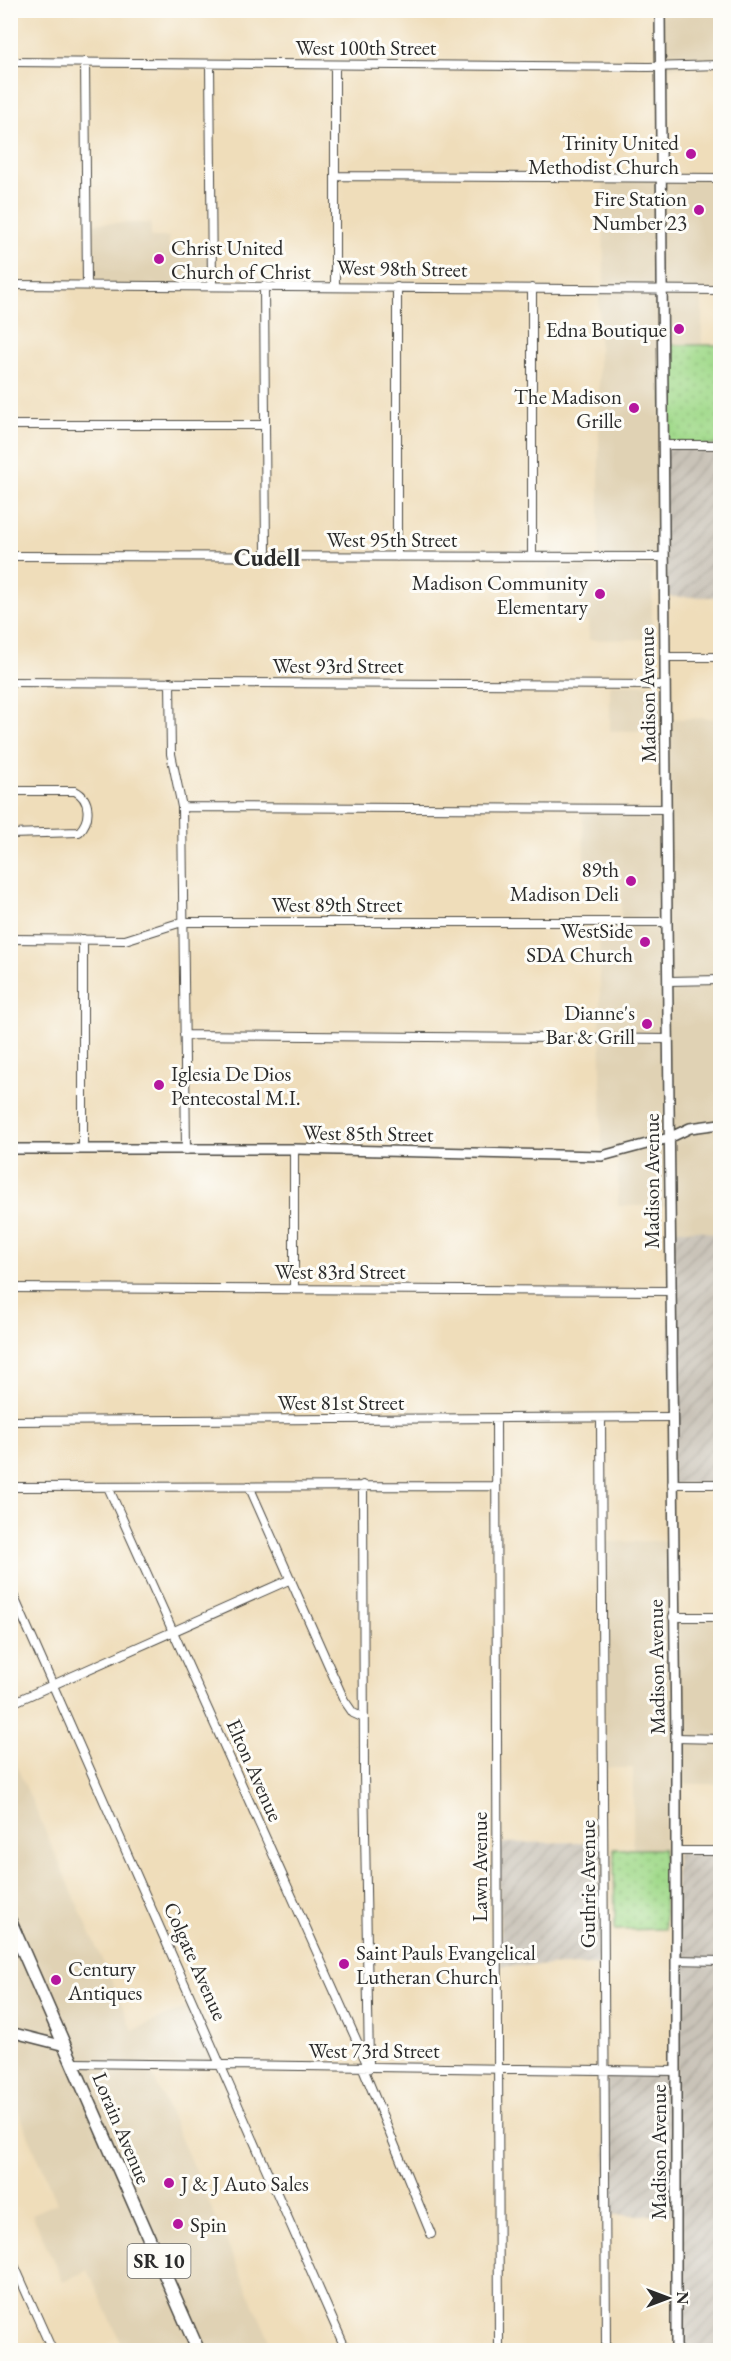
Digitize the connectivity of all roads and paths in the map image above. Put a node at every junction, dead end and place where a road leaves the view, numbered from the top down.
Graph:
1 (660, 10) edge
2 (10, 62) edge
3 (85, 62) junction
4 (210, 63) junction
5 (334, 65) junction
6 (720, 65) edge
7 (661, 67) junction
8 (334, 176) junction
9 (720, 178) edge
10 (661, 179) junction
11 (10, 285) edge
12 (87, 285) junction
13 (334, 285) junction
14 (212, 286) junction
15 (264, 286) junction
16 (397, 287) junction
17 (532, 288) junction
18 (663, 289) junction
19 (720, 290) edge
20 (10, 425) edge
21 (265, 425) junction
22 (664, 445) junction
23 (720, 445) edge
24 (10, 555) edge
25 (266, 556) junction
26 (397, 557) junction
27 (532, 557) junction
28 (664, 557) junction
29 (665, 657) junction
30 (720, 657) edge
31 (10, 682) edge
32 (170, 682) junction
33 (665, 685) junction
34 (10, 791) edge
35 (182, 807) junction
36 (667, 809) junction
37 (10, 834) edge
38 (182, 922) junction
39 (667, 922) junction
40 (10, 939) edge
41 (82, 939) junction
42 (720, 980) edge
43 (669, 981) junction
44 (184, 1035) junction
45 (668, 1039) junction
46 (720, 1124) edge
47 (669, 1138) junction
48 (10, 1149) edge
49 (82, 1149) junction
50 (294, 1149) junction
51 (186, 1150) junction
52 (10, 1288) edge
53 (294, 1289) junction
54 (670, 1291) junction
55 (672, 1417) junction
56 (601, 1418) junction
57 (496, 1420) junction
58 (10, 1421) edge
59 (672, 1484) junction
60 (720, 1484) edge
61 (363, 1485) junction
62 (249, 1486) junction
63 (496, 1486) junction
64 (10, 1487) edge
65 (108, 1487) junction
66 (291, 1579) junction
67 (10, 1588) edge
68 (673, 1617) junction
69 (720, 1617) edge
70 (174, 1631) junction
71 (54, 1684) junction
72 (10, 1704) edge
73 (364, 1718) junction
74 (676, 1738) junction
75 (720, 1739) edge
76 (676, 1851) junction
77 (720, 1851) edge
78 (10, 1921) edge
79 (676, 1960) junction
80 (720, 1961) edge
81 (10, 2032) edge
82 (65, 2046) junction
83 (73, 2063) junction
84 (222, 2066) junction
85 (366, 2068) junction
86 (497, 2068) junction
87 (606, 2069) junction
88 (676, 2071) junction
89 (431, 2234) dead end
90 (10, 2256) edge
91 (52, 2350) edge
92 (198, 2350) edge
93 (346, 2350) edge
94 (500, 2350) edge
95 (606, 2350) edge
96 (676, 2350) edge

1 - 7 street, Madison Avenue
2 - 3 street, West 100th Street
3 - 4 street, West 100th Street
3 - 12 street
4 - 5 street, West 100th Street
4 - 14 street
5 - 7 street, West 100th Street
5 - 8 street
6 - 7 street, West 100th Street
7 - 10 street, Madison Avenue
8 - 10 street
8 - 13 street
9 - 10 street
10 - 18 street, Madison Avenue
11 - 12 street, West 98th Street
12 - 14 street, West 98th Street
13 - 15 street, West 98th Street
13 - 16 street, West 98th Street
14 - 15 street, West 98th Street
15 - 21 street
16 - 17 street, West 98th Street
16 - 26 street
17 - 18 street, West 98th Street
17 - 27 street
18 - 19 street, West 98th Street
18 - 22 street, Madison Avenue
20 - 21 street
21 - 25 street
22 - 23 street
22 - 28 street, Madison Avenue
24 - 25 street, West 95th Street
25 - 26 street, West 95th Street
26 - 27 street, West 95th Street
27 - 28 street, West 95th Street
28 - 29 street, Madison Avenue
29 - 30 street
29 - 33 street, Madison Avenue
31 - 32 street, West 93rd Street
32 - 33 street, West 93rd Street
32 - 35 street
33 - 36 street, Madison Avenue
34 - 37 street
35 - 36 street
35 - 38 street
36 - 39 street, Madison Avenue
38 - 39 street, West 89th Street
38 - 41 street, West 89th Street
38 - 44 street
39 - 43 street, Madison Avenue
40 - 41 street, West 89th Street
41 - 49 street
42 - 43 street
43 - 45 street, Madison Avenue
44 - 45 street
44 - 51 street
45 - 47 street, Madison Avenue
46 - 47 street, West 85th Street
47 - 50 street, West 85th Street
47 - 54 street, Madison Avenue
48 - 49 street, West 85th Street
49 - 51 street, West 85th Street
50 - 51 street, West 85th Street
50 - 53 street
52 - 53 street, West 83rd Street
53 - 54 street, West 83rd Street
54 - 55 street, Madison Avenue
55 - 56 street, West 81st Street
55 - 59 street, Madison Avenue
56 - 57 street, West 81st Street
56 - 87 street, Guthrie Avenue
57 - 58 street, West 81st Street
57 - 63 street, Lawn Avenue
59 - 60 street
59 - 68 street, Madison Avenue
61 - 62 street
61 - 63 street
61 - 73 street
62 - 65 street
62 - 66 street
63 - 86 street, Lawn Avenue
64 - 65 street
65 - 70 street, Elton Avenue
66 - 70 street
66 - 73 street
67 - 71 street, Colgate Avenue
68 - 69 street
68 - 74 street, Madison Avenue
70 - 71 street
70 - 85 street, Elton Avenue
71 - 72 street
71 - 84 street, Colgate Avenue
73 - 85 street
74 - 75 street
74 - 76 street, Madison Avenue
76 - 77 street
76 - 79 street, Madison Avenue
78 - 82 main road, Lorain Avenue / SR 10
79 - 80 street
79 - 88 street, Madison Avenue
81 - 82 street
82 - 83 main road, Lorain Avenue / SR 10
83 - 84 street, West 73rd Street
83 - 92 main road, Lorain Avenue / SR 10
84 - 85 street, West 73rd Street
84 - 93 street, Colgate Avenue
85 - 86 street, West 73rd Street
85 - 89 street, Elton Avenue
86 - 87 street, West 73rd Street
86 - 94 street, Lawn Avenue
87 - 88 street, West 73rd Street
87 - 95 street, Guthrie Avenue
88 - 96 street, Madison Avenue
90 - 91 street

